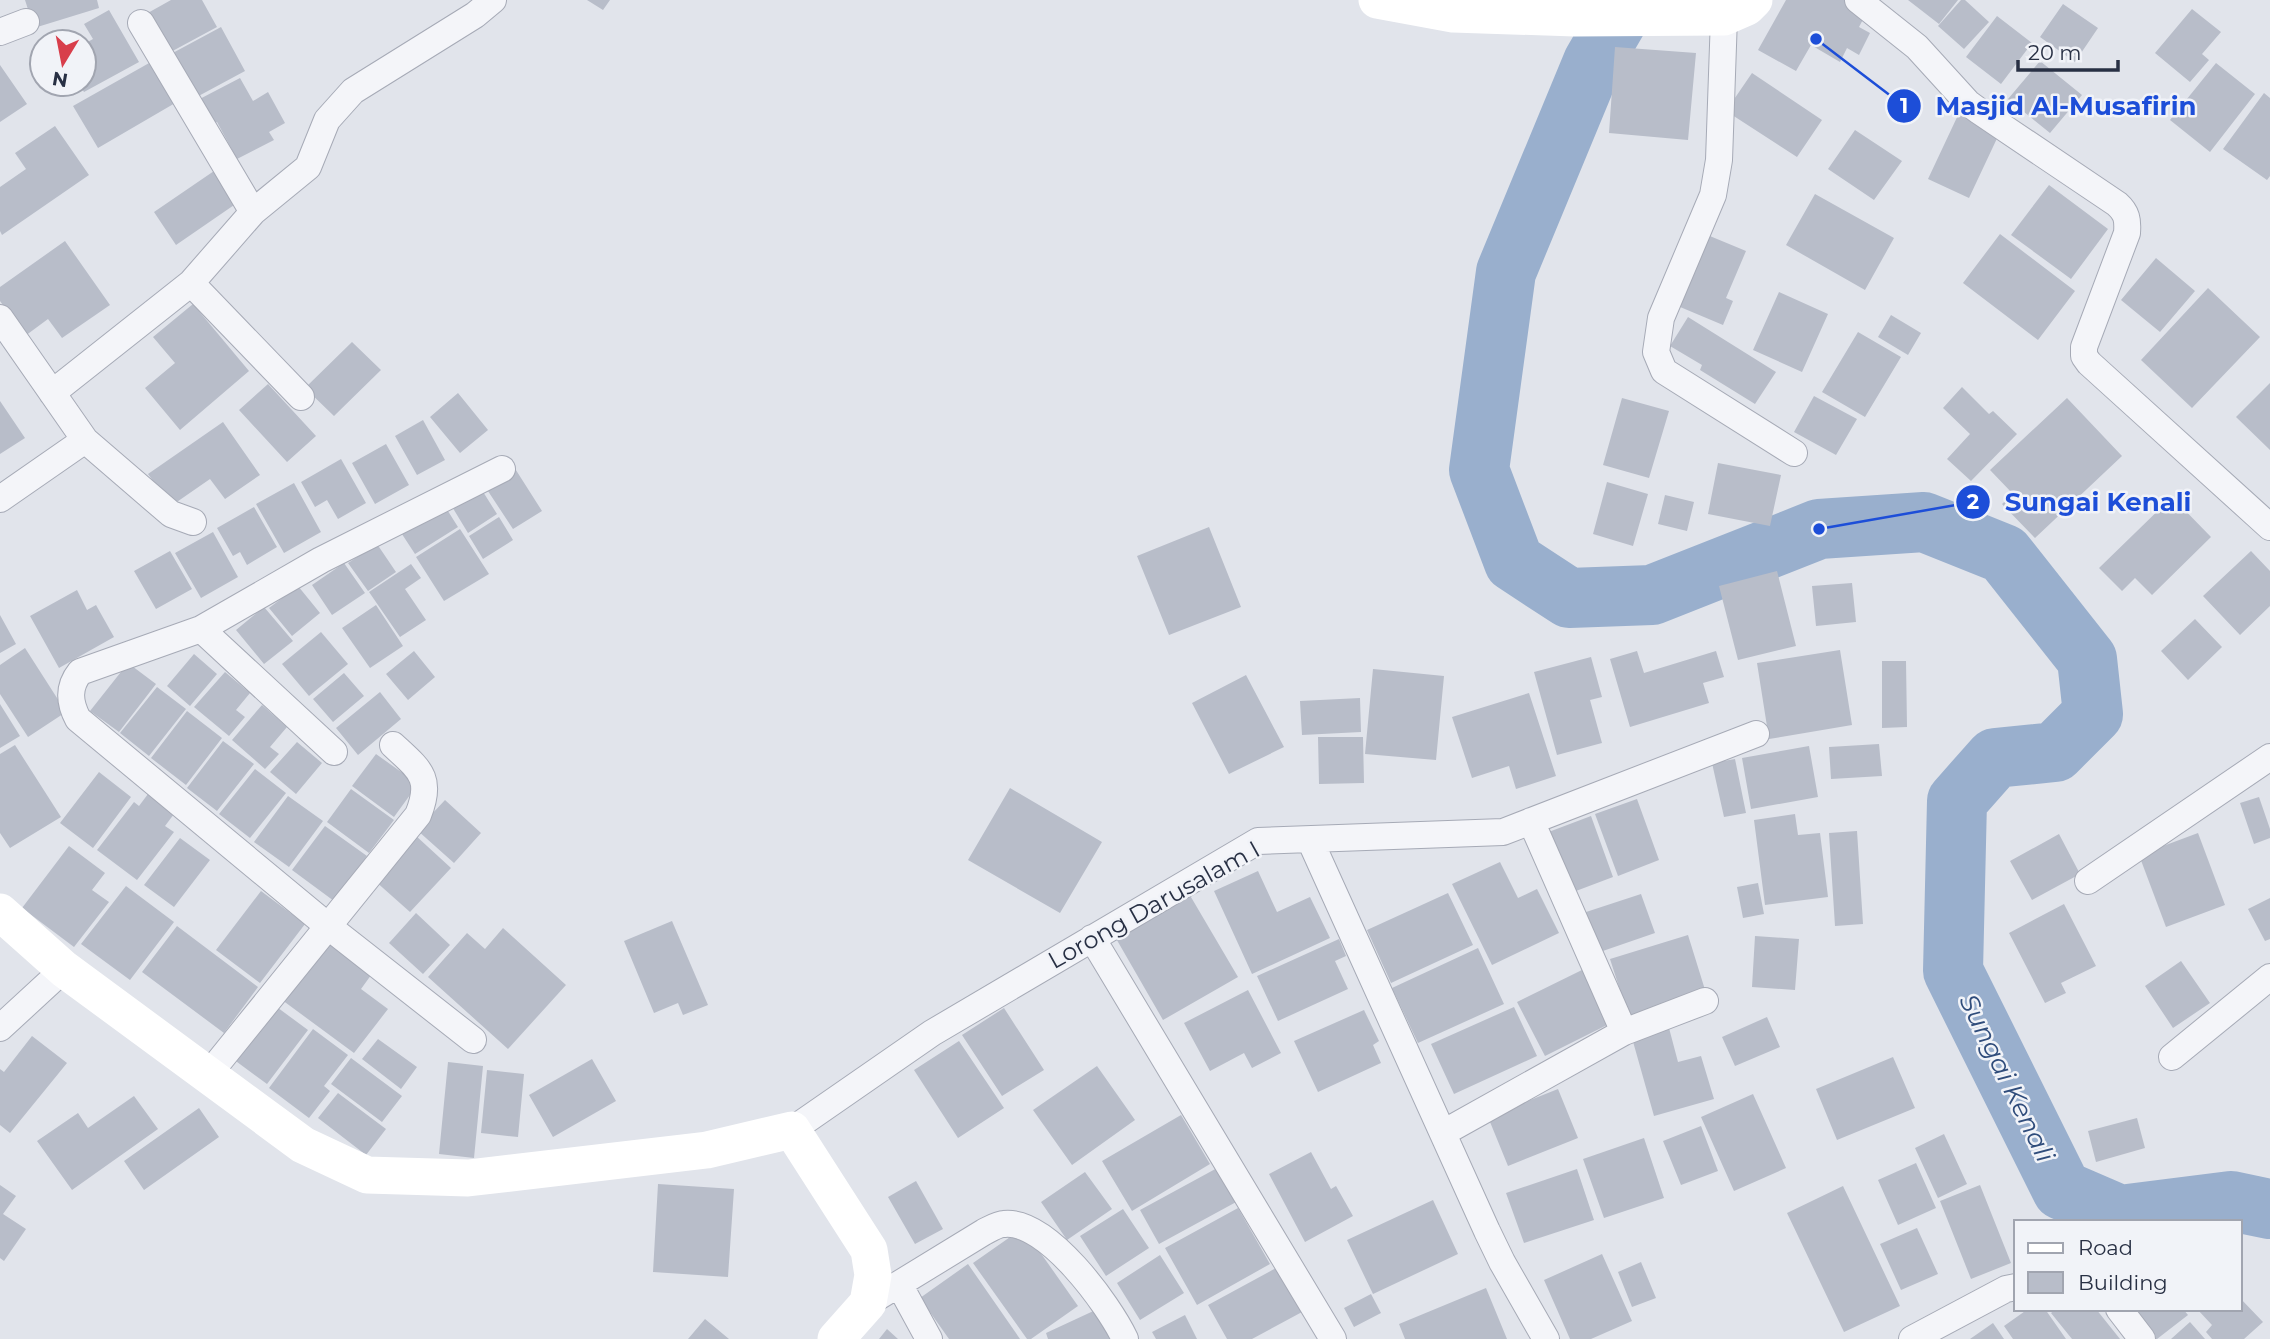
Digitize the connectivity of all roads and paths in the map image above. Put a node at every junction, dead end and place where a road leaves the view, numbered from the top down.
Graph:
1 (493, 0) edge
2 (1377, 0) edge
3 (1858, 0) edge
4 (1728, 11) edge
5 (26, 22) dead end
6 (141, 23) dead end
7 (0, 32) edge
8 (253, 212) junction
9 (191, 283) junction
10 (0, 318) edge
11 (52, 393) junction
12 (301, 397) dead end
13 (85, 440) junction
14 (1794, 453) dead end
15 (502, 469) dead end
16 (0, 499) edge
17 (193, 522) dead end
18 (2270, 527) edge
19 (201, 629) junction
20 (1756, 734) dead end
21 (393, 745) dead end
22 (334, 752) dead end
23 (2270, 757) edge
24 (1531, 821) junction
25 (1310, 840) junction
26 (2088, 881) dead end
27 (0, 912) edge
28 (329, 927) junction
29 (1092, 938) junction
30 (64, 969) junction
31 (2270, 977) edge
32 (1705, 1001) dead end
33 (0, 1028) edge
34 (1624, 1032) junction
35 (473, 1040) dead end
36 (2172, 1057) dead end
37 (208, 1075) junction
38 (792, 1130) junction
39 (1443, 1133) junction
40 (899, 1284) junction
41 (2014, 1287) edge
42 (868, 1303) junction
43 (2121, 1311) edge
44 (836, 1339) edge
45 (929, 1339) edge
46 (1125, 1339) edge
47 (1333, 1339) edge
48 (1546, 1339) edge
49 (1912, 1339) edge
50 (2142, 1339) edge

1 - 8 street
2 - 4 street
3 - 18 street
4 - 14 street
5 - 7 street
6 - 8 street
8 - 9 street
9 - 11 street
9 - 12 street
10 - 11 street
11 - 13 street
13 - 16 street
13 - 17 street
15 - 19 street
19 - 22 street
19 - 28 street
20 - 24 street, Lorong Darusalam I
21 - 28 street
23 - 26 street
24 - 25 street, Lorong Darusalam I
24 - 34 street
25 - 29 street, Lorong Darusalam I
25 - 39 street
27 - 30 street
28 - 35 street
28 - 37 street
29 - 38 street, Lorong Darusalam I
29 - 47 street
30 - 33 street
30 - 37 street
31 - 36 street
32 - 34 street
34 - 39 street
37 - 38 street
38 - 42 street
39 - 48 street
40 - 42 street
40 - 45 street
40 - 46 street
41 - 49 street
42 - 44 street
43 - 50 street

